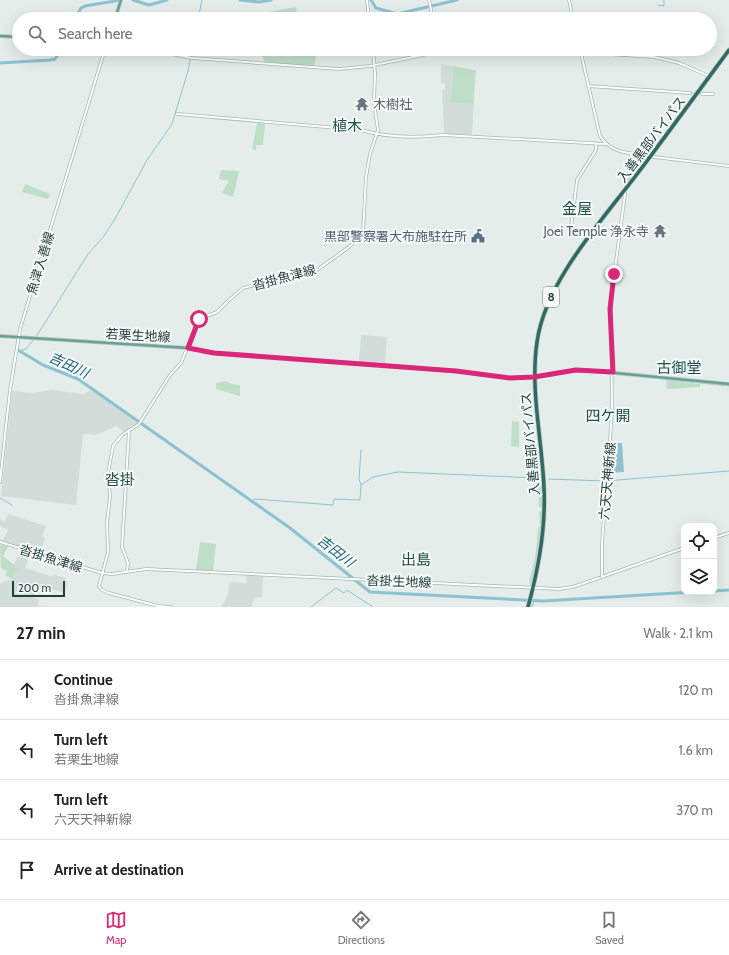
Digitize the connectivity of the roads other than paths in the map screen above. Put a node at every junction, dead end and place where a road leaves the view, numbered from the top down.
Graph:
1 (121, 0) edge
2 (367, 0) edge
3 (429, 0) edge
4 (569, 0) edge
5 (117, 12) edge
6 (368, 12) edge
7 (432, 12) edge
8 (572, 12) edge
9 (0, 36) edge
10 (12, 37) edge
11 (729, 50) edge
12 (103, 56) edge
13 (182, 56) edge
14 (373, 56) edge
15 (412, 56) edge
16 (582, 56) edge
17 (628, 56) edge
18 (374, 65) junction
19 (709, 76) junction
20 (588, 86) junction
21 (690, 93) tunnel mouth
22 (702, 94) tunnel mouth
23 (713, 94) dead end
24 (178, 114) dead end
25 (376, 135) junction
26 (605, 144) junction
27 (596, 145) junction
28 (631, 154) junction
29 (644, 156) dead end
30 (654, 157) dead end
31 (729, 166) edge
32 (628, 178) tunnel mouth
33 (625, 194) dead end
34 (570, 236) dead end
35 (0, 336) edge
36 (18, 339) junction
37 (188, 348) junction
38 (613, 372) junction
39 (534, 377) junction
40 (729, 384) edge
41 (129, 430) junction
42 (1, 460) edge
43 (0, 482) edge
44 (729, 533) edge
45 (717, 537) edge
46 (0, 542) edge
47 (681, 549) edge
48 (127, 571) junction
49 (102, 573) junction
50 (108, 574) joint
51 (602, 577) junction
52 (533, 588) junction
53 (171, 607) edge
54 (528, 607) edge

1 - 5 main road
2 - 6 main road
3 - 7 main road
4 - 8 main road
9 - 10 main road
11 - 19 highway, 入善黒部バイパス / 8
12 - 36 main road, 魚津入善線
13 - 18 main road
14 - 18 main road, 沓掛魚津線
15 - 18 main road
16 - 20 main road
17 - 19 main road
18 - 25 main road, 沓掛魚津線
19 - 39 highway, 入善黒部バイパス / 8
20 - 21 main road
20 - 26 main road
22 - 23 main road
24 - 25 main road
25 - 27 main road
25 - 37 main road, 沓掛魚津線
26 - 27 main road
26 - 28 main road
27 - 34 main road
28 - 29 main road
28 - 32 main road
30 - 31 main road
33 - 38 main road, 六天天神新線
35 - 36 main road, 若栗生地線
36 - 37 main road, 若栗生地線
36 - 42 main road, 魚津入善線
37 - 39 main road, 若栗生地線
37 - 41 main road, 沓掛魚津線
38 - 39 main road, 若栗生地線
38 - 40 main road, 若栗生地線
38 - 51 main road, 六天天神新線
39 - 52 highway, 入善黒部バイパス / 8
41 - 48 main road
41 - 49 main road, 沓掛魚津線
42 - 43 main road, 魚津入善線
44 - 45 main road
46 - 49 main road, 沓掛魚津線
47 - 51 main road, 沓掛生地線
48 - 50 main road, 沓掛生地線
48 - 52 main road, 沓掛生地線
49 - 50 main road, 沓掛魚津線
49 - 53 main road
51 - 52 main road, 沓掛生地線
52 - 54 highway, 入善黒部バイパス / 8

